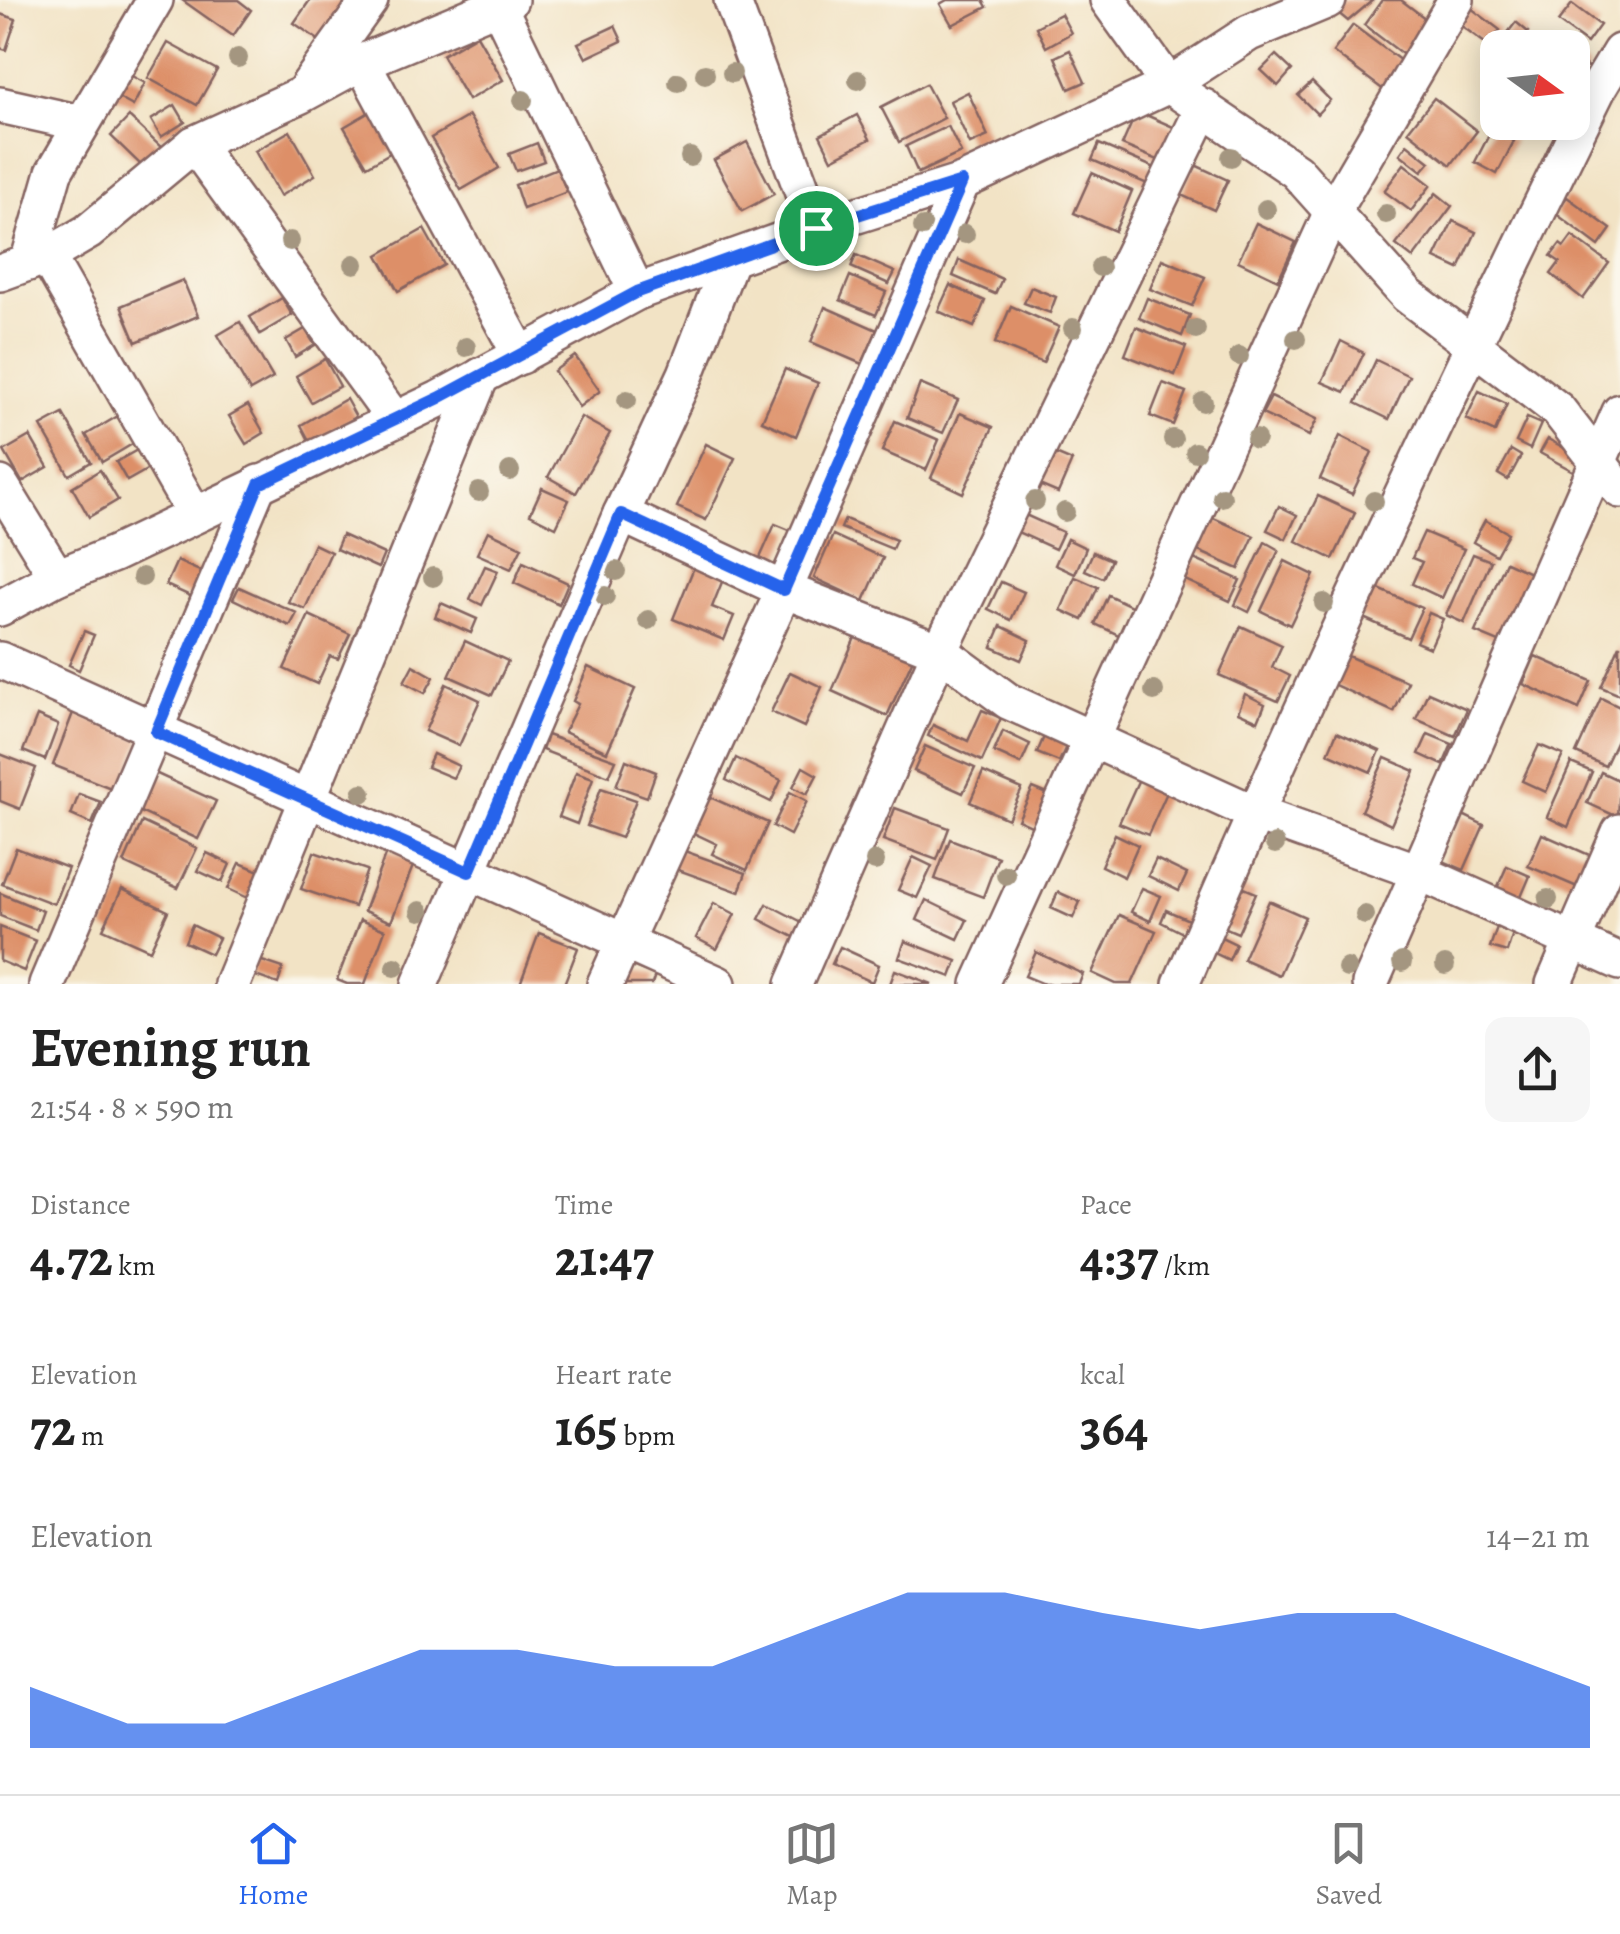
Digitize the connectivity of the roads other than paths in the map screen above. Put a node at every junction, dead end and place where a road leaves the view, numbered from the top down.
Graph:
1 (155, 0) edge
2 (370, 0) edge
3 (732, 0) edge
4 (1108, 0) edge
5 (1328, 0) edge
6 (1456, 0) edge
7 (504, 2) edge
8 (1620, 52) edge
9 (362, 62) junction
10 (1169, 85) junction
11 (301, 95) junction
12 (0, 105) edge
13 (1204, 107) junction
14 (81, 123) junction
15 (194, 144) junction
16 (962, 182) junction
17 (1332, 212) junction
18 (816, 228) junction
19 (730, 258) junction
20 (25, 264) edge
21 (637, 292) junction
22 (1472, 344) junction
23 (520, 356) junction
24 (481, 376) junction
25 (1620, 412) edge
26 (394, 419) junction
27 (1599, 459) junction
28 (0, 484) edge
29 (259, 484) junction
30 (1620, 490) edge
31 (195, 514) junction
32 (621, 514) junction
33 (56, 577) junction
34 (784, 590) junction
35 (0, 608) edge
36 (940, 651) junction
37 (0, 660) edge
38 (156, 732) junction
39 (1093, 739) junction
40 (310, 800) junction
41 (1254, 813) junction
42 (1620, 832) edge
43 (469, 872) junction
44 (1419, 872) junction
45 (1573, 941) junction
46 (622, 944) junction
47 (1620, 962) edge
48 (47, 984) edge
49 (232, 984) edge
50 (420, 984) edge
51 (605, 984) edge
52 (718, 984) edge
53 (794, 984) edge
54 (980, 984) edge
55 (1180, 984) edge
56 (1370, 984) edge
57 (1554, 984) edge

1 - 14 street
2 - 11 street
3 - 18 street
4 - 10 street
5 - 10 street
6 - 17 street
7 - 9 street
7 - 21 street
8 - 22 street
9 - 11 street
9 - 23 street
10 - 13 street
10 - 16 street
11 - 15 street
12 - 14 street
13 - 17 street
13 - 36 street
14 - 20 street
15 - 20 street
15 - 26 street
16 - 18 street
16 - 34 street
17 - 22 street
17 - 39 street
18 - 19 street
19 - 21 street
19 - 32 street
20 - 31 street
21 - 23 street
22 - 27 street
22 - 41 street
23 - 24 street
24 - 26 street
24 - 40 street
25 - 27 street
26 - 29 street
27 - 30 street
27 - 44 street
28 - 33 street
29 - 31 street
29 - 38 street
31 - 33 street
32 - 34 street
32 - 43 street
33 - 35 street
34 - 36 street
34 - 46 street
36 - 39 street
36 - 53 street
37 - 38 street
38 - 40 street
38 - 48 street
39 - 41 street
39 - 54 street
40 - 43 street
40 - 49 street
41 - 44 street
41 - 55 street
42 - 45 street
43 - 46 street
43 - 50 street
44 - 45 street
44 - 56 street
45 - 47 street
45 - 57 street
46 - 51 street
46 - 52 street

